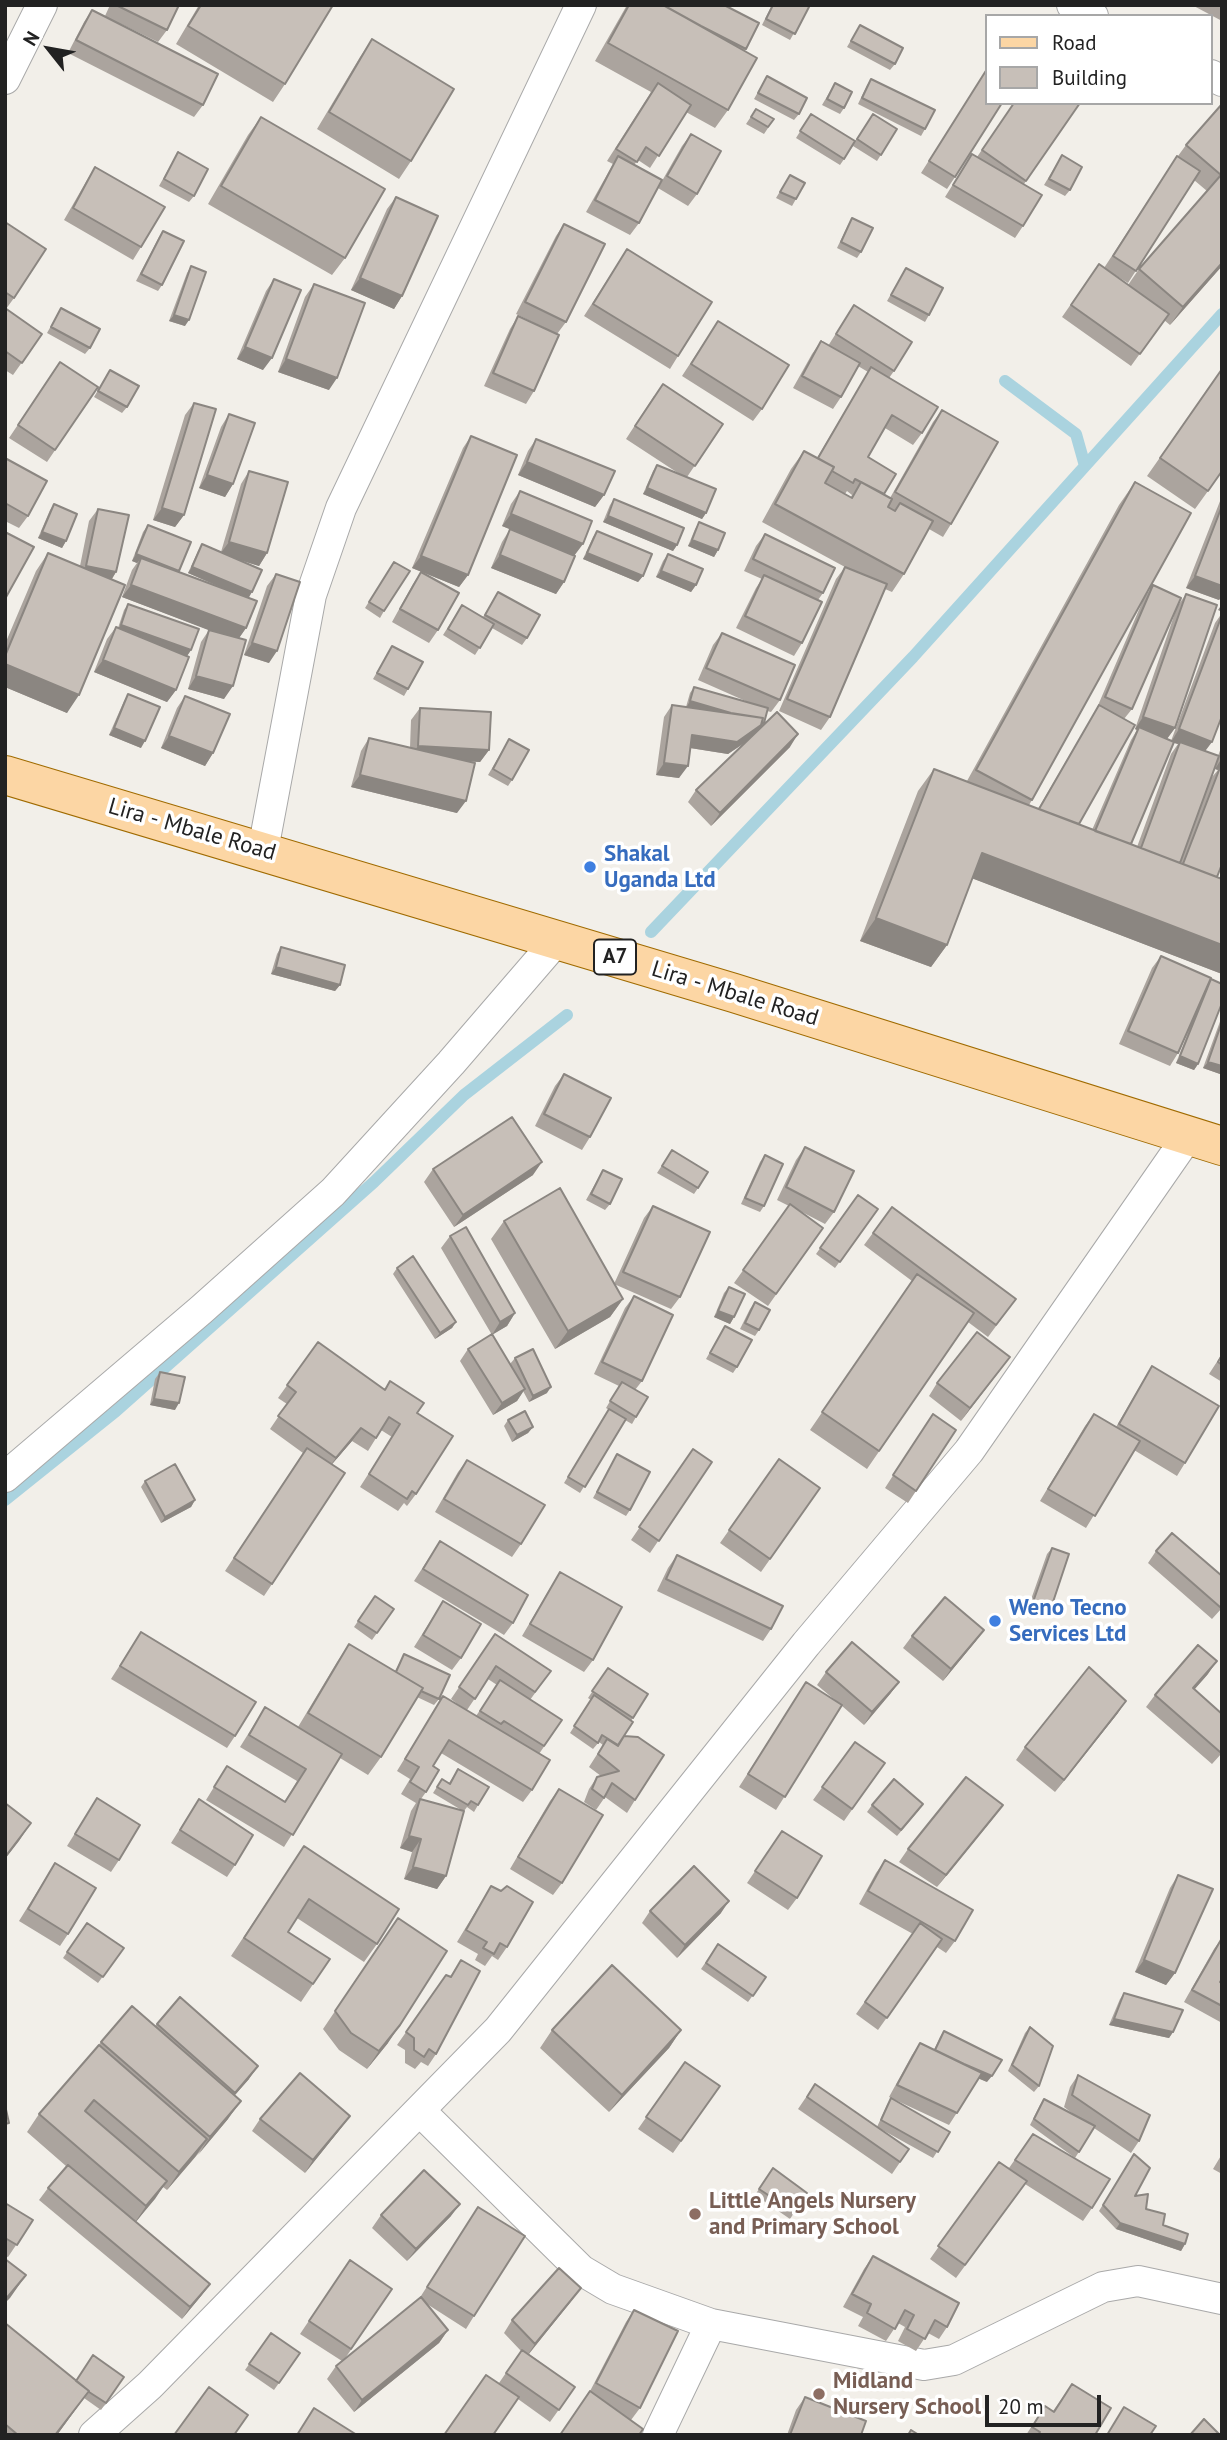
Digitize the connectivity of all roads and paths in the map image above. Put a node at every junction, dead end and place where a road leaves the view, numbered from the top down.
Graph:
1 (42, 5) edge
2 (581, 5) edge
3 (1072, 5) edge
4 (1089, 14) edge
5 (5, 79) edge
6 (5, 775) edge
7 (263, 850) junction
8 (557, 940) junction
9 (1205, 1141) edge
10 (5, 1477) edge
11 (420, 2111) junction
12 (1222, 2299) edge
13 (711, 2324) junction
14 (94, 2435) edge
15 (658, 2435) edge

1 - 5 street
2 - 7 street
3 - 4 street
6 - 7 main road, Lira - Mbale Road / A7
7 - 8 main road, Lira - Mbale Road / A7
8 - 9 main road, Lira - Mbale Road / A7
8 - 10 street
9 - 11 street
11 - 13 street
11 - 14 street
12 - 13 street
13 - 15 street

